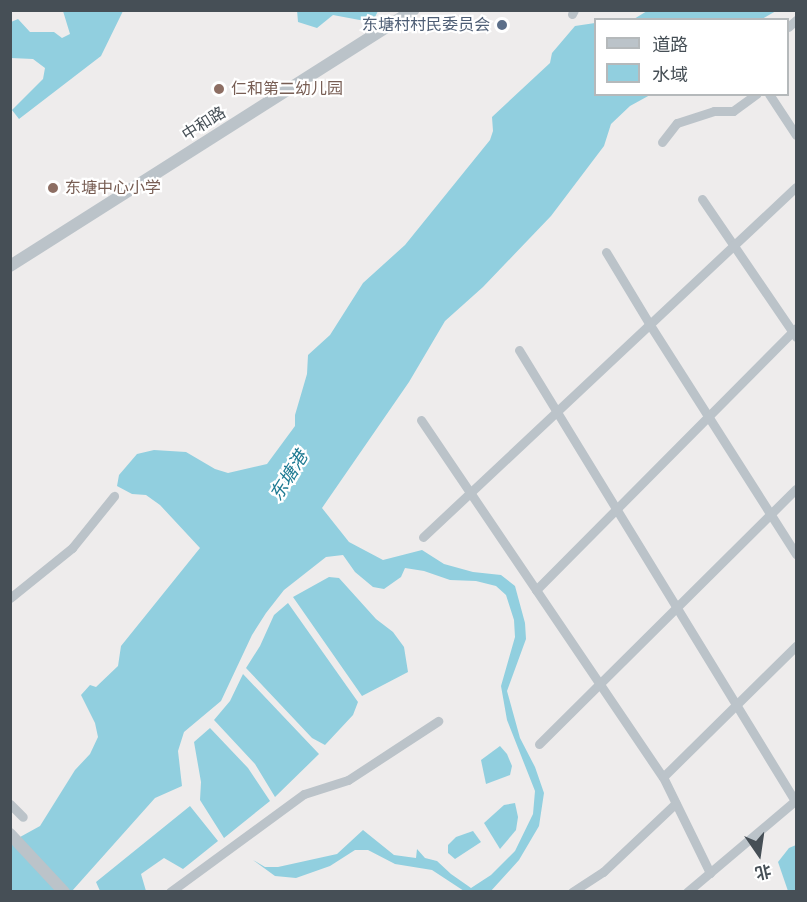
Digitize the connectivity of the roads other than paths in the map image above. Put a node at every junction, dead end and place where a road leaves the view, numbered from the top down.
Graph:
1 (414, 10) edge
2 (753, 96) edge
3 (770, 96) edge
4 (796, 135) edge
5 (662, 142) dead end
6 (796, 187) edge
7 (702, 199) dead end
8 (734, 245) junction
9 (606, 252) dead end
10 (10, 266) edge
11 (650, 325) junction
12 (795, 332) edge
13 (519, 350) dead end
14 (557, 411) junction
15 (708, 415) junction
16 (421, 420) dead end
17 (796, 489) edge
18 (469, 494) junction
19 (114, 496) dead end
20 (617, 508) junction
21 (771, 514) junction
22 (423, 537) dead end
23 (796, 554) edge
24 (536, 590) junction
25 (10, 598) edge
26 (677, 607) junction
27 (796, 646) edge
28 (600, 685) junction
29 (737, 704) junction
30 (438, 722) dead end
31 (539, 744) dead end
32 (663, 777) junction
33 (796, 801) edge
34 (10, 804) edge
35 (676, 804) junction
36 (23, 817) dead end
37 (10, 834) edge
38 (710, 873) junction
39 (64, 891) edge
40 (170, 891) edge
41 (572, 891) edge
42 (687, 891) edge

1 - 10 street, 中和路
2 - 5 street
3 - 4 street
6 - 8 street
7 - 8 street
8 - 11 street
8 - 12 street
9 - 11 street
11 - 14 street
11 - 15 street
12 - 15 street
13 - 14 street
14 - 18 street
14 - 20 street
15 - 20 street
15 - 21 street
16 - 18 street
17 - 21 street
18 - 22 street
18 - 24 street
19 - 25 street
20 - 24 street
20 - 26 street
21 - 23 street
21 - 26 street
24 - 28 street
26 - 28 street
26 - 29 street
27 - 29 street
28 - 31 street
28 - 32 street
29 - 32 street
29 - 33 street
30 - 40 street
32 - 35 street
33 - 38 street
34 - 36 street
35 - 38 street
35 - 41 street
37 - 39 street
38 - 42 street

